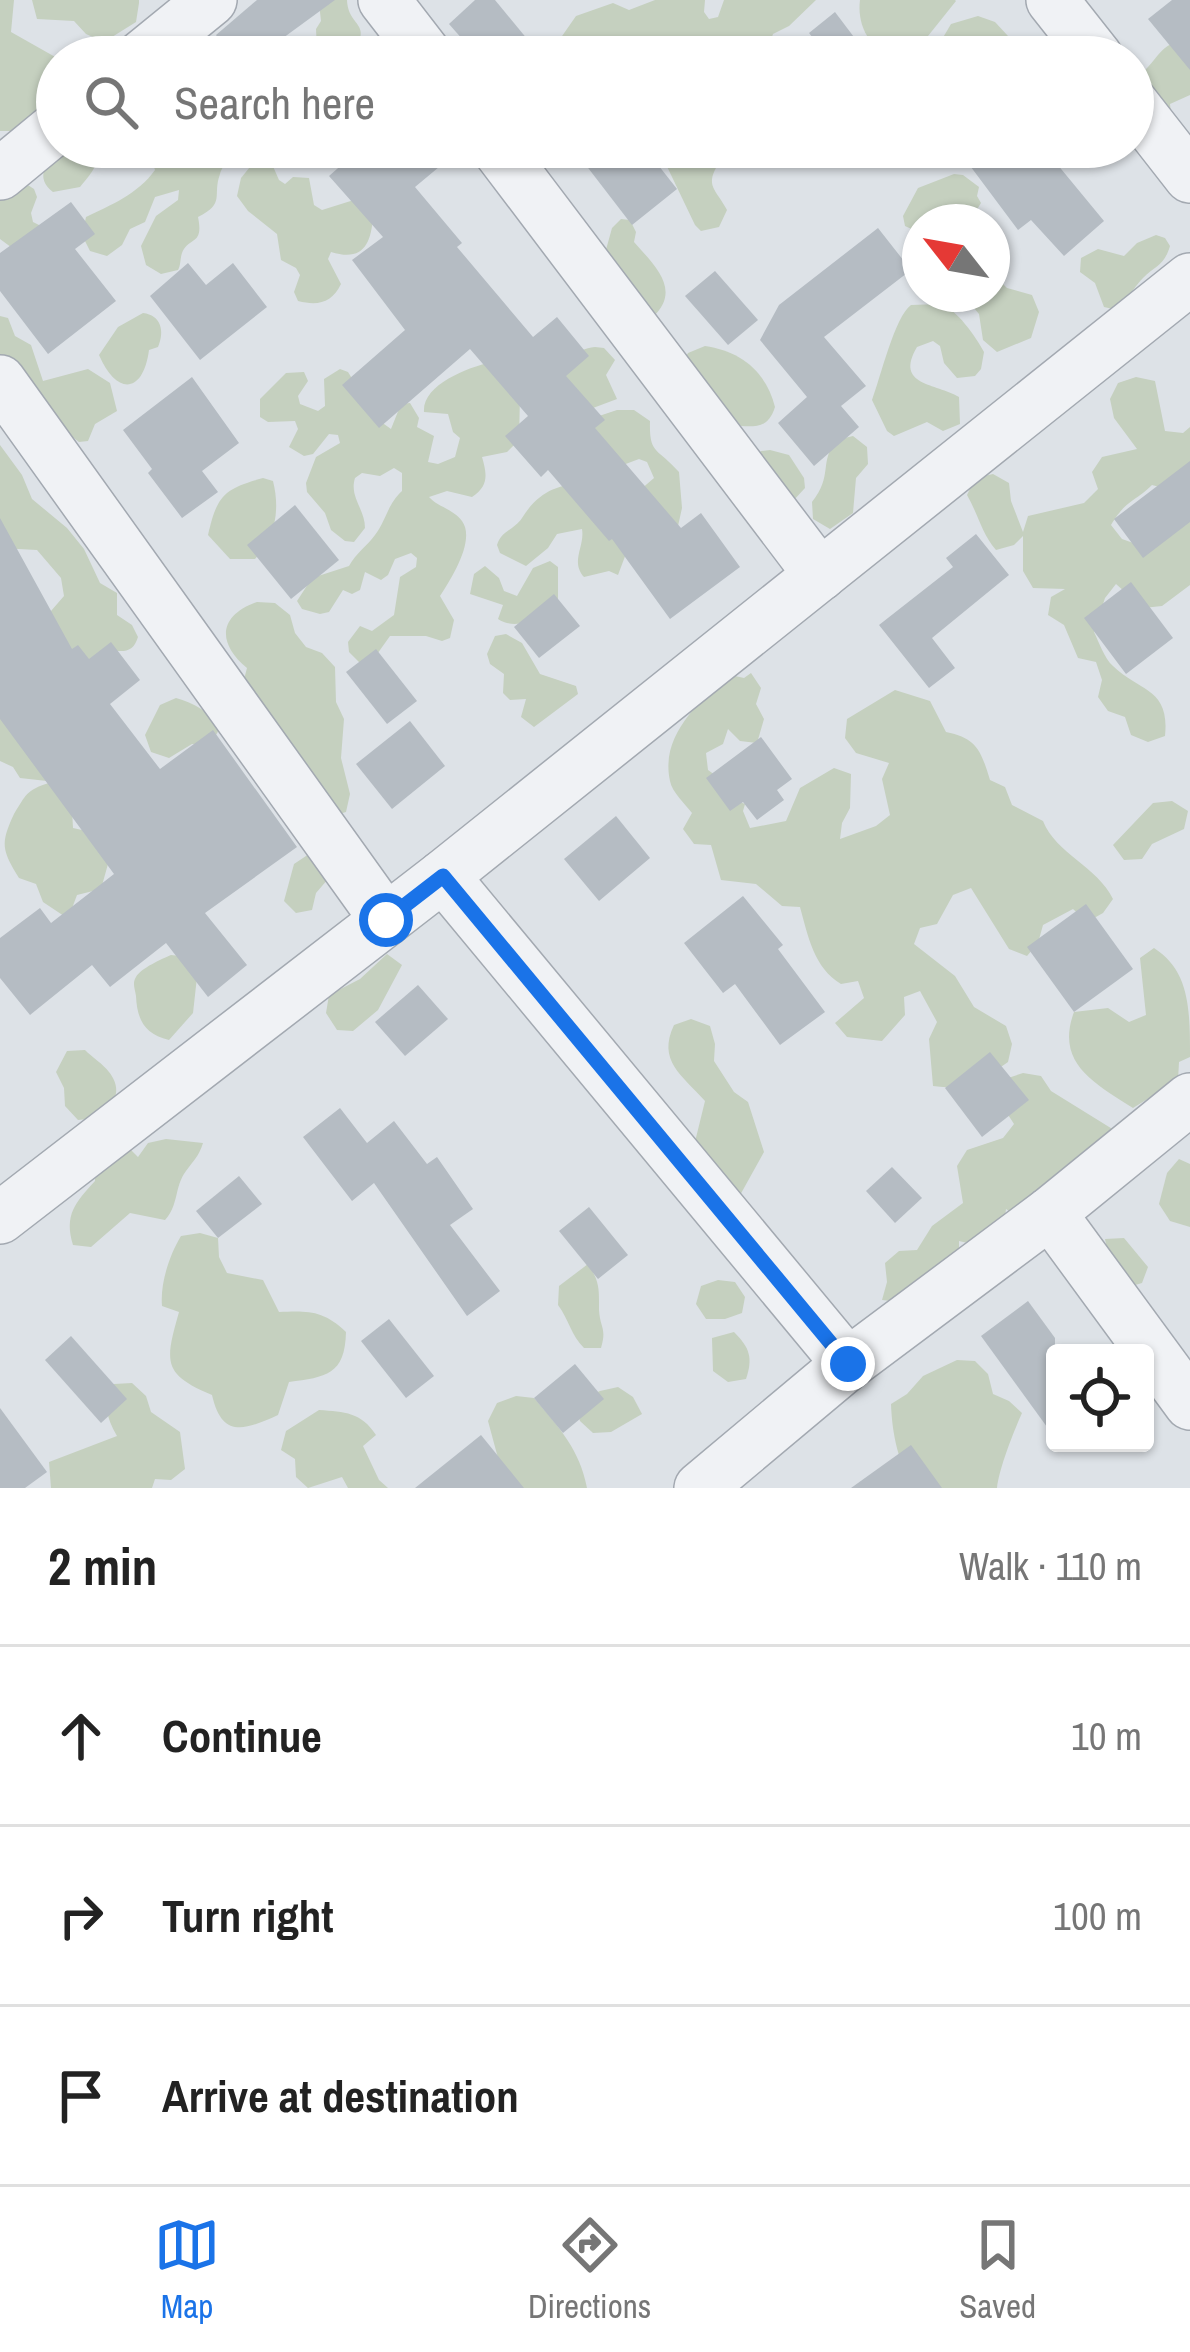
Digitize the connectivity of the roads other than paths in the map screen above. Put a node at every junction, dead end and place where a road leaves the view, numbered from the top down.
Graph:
1 (211, 0) edge
2 (384, 0) edge
3 (1052, 0) edge
4 (167, 36) edge
5 (412, 36) edge
6 (1080, 36) edge
7 (1154, 131) edge
8 (36, 144) edge
9 (512, 168) edge
10 (0, 174) edge
11 (1190, 177) edge
12 (1183, 300) edge
13 (0, 381) edge
14 (820, 575) junction
15 (443, 876) junction
16 (386, 920) junction
17 (1190, 1099) edge
18 (1050, 1213) junction
19 (0, 1218) edge
20 (848, 1364) junction
21 (1190, 1404) edge
22 (700, 1488) edge

1 - 4 street
2 - 5 street
3 - 6 street
7 - 11 street
8 - 10 street
9 - 14 street
12 - 14 street
13 - 16 street
14 - 15 street
15 - 16 street
15 - 20 street
16 - 19 street
17 - 18 street
18 - 20 street
18 - 21 street
20 - 22 street

